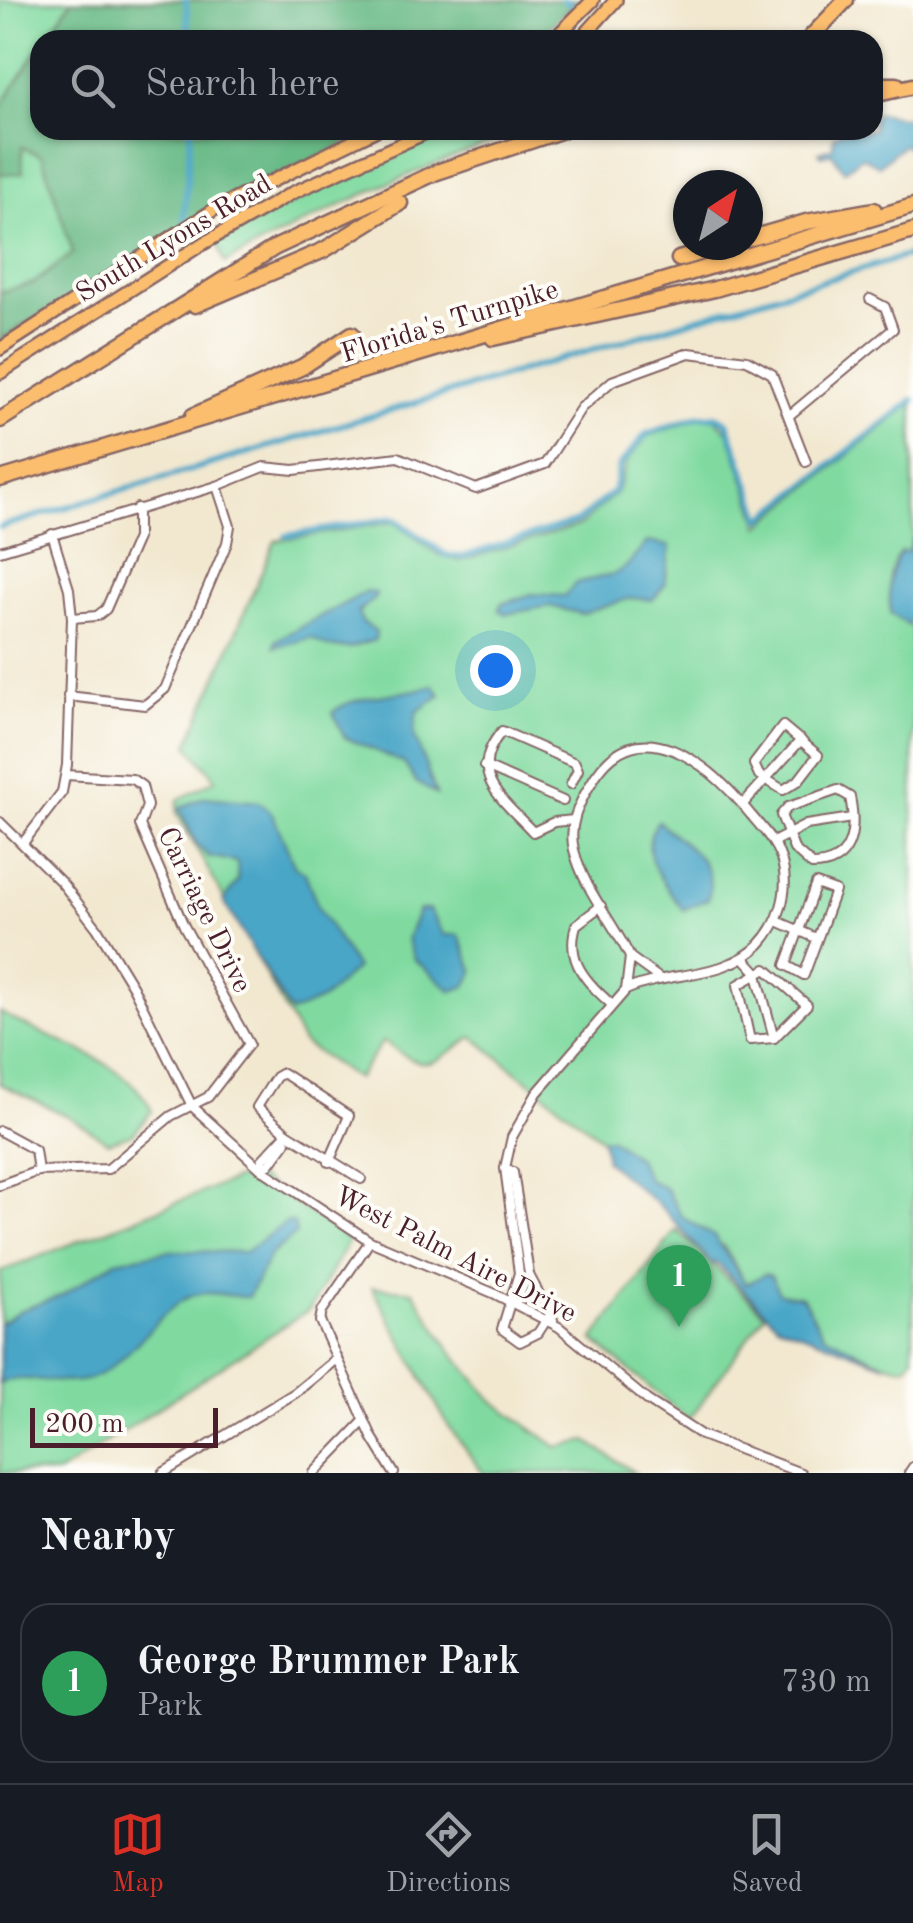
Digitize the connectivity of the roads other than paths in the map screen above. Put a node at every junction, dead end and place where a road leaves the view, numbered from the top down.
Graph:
1 (593, 0) edge
2 (616, 0) edge
3 (846, 0) edge
4 (563, 30) edge
5 (589, 30) edge
6 (818, 30) edge
7 (883, 85) edge
8 (913, 85) edge
9 (883, 93) edge
10 (356, 140) edge
11 (410, 140) edge
12 (531, 140) edge
13 (400, 203) dead end
14 (908, 208) edge
15 (913, 230) edge
16 (763, 235) edge
17 (870, 298) dead end
18 (162, 317) junction
19 (352, 334) dead end
20 (472, 339) junction
21 (0, 348) edge
22 (0, 373) edge
23 (790, 414) junction
24 (0, 420) edge
25 (161, 432) junction
26 (806, 462) dead end
27 (0, 479) edge
28 (218, 486) junction
29 (137, 508) junction
30 (52, 534) junction
31 (0, 551) edge
32 (72, 618) junction
33 (68, 696) junction
34 (802, 740) junction
35 (484, 766) junction
36 (66, 774) junction
37 (767, 781) junction
38 (571, 784) dead end
39 (563, 801) dead end
40 (743, 804) junction
41 (852, 818) junction
42 (574, 820) junction
43 (0, 822) edge
44 (787, 834) junction
45 (772, 842) junction
46 (24, 843) junction
47 (601, 906) junction
48 (777, 920) junction
49 (796, 931) junction
50 (816, 938) junction
51 (630, 958) junction
52 (744, 958) junction
53 (756, 972) junction
54 (661, 979) junction
55 (626, 990) junction
56 (612, 1006) junction
57 (774, 1038) junction
58 (192, 1106) junction
59 (0, 1131) edge
60 (286, 1136) junction
61 (329, 1162) junction
62 (263, 1167) junction
63 (505, 1168) junction
64 (38, 1171) junction
65 (361, 1179) dead end
66 (0, 1185) edge
67 (370, 1241) junction
68 (529, 1274) junction
69 (512, 1301) junction
70 (551, 1322) junction
71 (335, 1360) junction
72 (364, 1421) junction
73 (163, 1473) edge
74 (314, 1473) edge
75 (394, 1473) edge
76 (801, 1473) edge

1 - 4 main road
2 - 5 main road
3 - 6 highway
7 - 8 highway
8 - 9 highway
10 - 21 main road, South Lyons Road
11 - 22 main road, South Lyons Road
12 - 18 highway
13 - 18 highway
14 - 16 highway
14 - 20 highway, Florida's Turnpike
15 - 20 highway
17 - 23 street
18 - 24 highway
19 - 25 highway
20 - 25 highway, Florida's Turnpike
23 - 26 street
23 - 28 street
25 - 27 highway, Florida's Turnpike
28 - 29 street
28 - 33 street
29 - 30 street
29 - 32 street
30 - 31 street
30 - 32 street
32 - 33 street
33 - 36 street
34 - 37 street
34 - 37 street
34 - 37 street
35 - 38 street
35 - 39 street
35 - 42 street
36 - 46 street
36 - 58 street, Carriage Drive
37 - 40 street
40 - 42 street
40 - 45 street
41 - 44 street
41 - 44 street
41 - 44 street
42 - 47 street
43 - 46 street, West Palm Aire Drive
44 - 45 street
45 - 48 street
46 - 58 street, West Palm Aire Drive
47 - 51 street
47 - 56 street
48 - 49 street
48 - 52 street
49 - 50 street
49 - 50 street
49 - 50 street
51 - 54 street
51 - 55 street
52 - 53 street
52 - 54 street
53 - 57 street
53 - 57 street
53 - 57 street
54 - 55 street
55 - 56 street
56 - 63 street
58 - 62 street, West Palm Aire Drive
58 - 64 street
59 - 64 street
60 - 61 street
60 - 61 street
60 - 62 street
61 - 65 street
62 - 67 street, West Palm Aire Drive
63 - 68 street
63 - 69 street
64 - 66 street
67 - 69 street, West Palm Aire Drive
67 - 71 street
68 - 69 street
68 - 70 street
69 - 70 street, West Palm Aire Drive
69 - 70 street
70 - 76 street, West Palm Aire Drive
71 - 72 street
71 - 73 street
72 - 74 street
72 - 75 street

